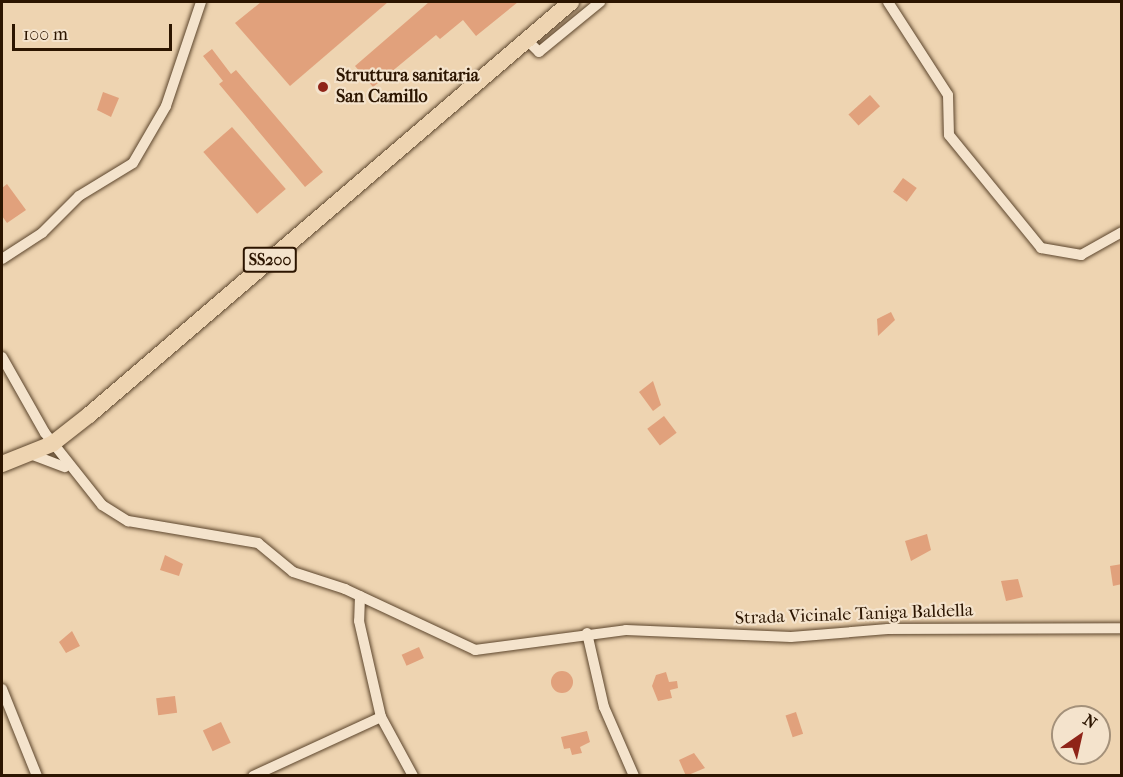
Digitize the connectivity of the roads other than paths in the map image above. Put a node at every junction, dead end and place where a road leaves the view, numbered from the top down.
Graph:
1 (201, 2) edge
2 (571, 2) edge
3 (600, 2) edge
4 (888, 2) edge
5 (527, 40) junction
6 (1122, 232) edge
7 (2, 259) edge
8 (2, 357) edge
9 (75, 426) junction
10 (52, 444) junction
11 (21, 456) junction
12 (2, 464) edge
13 (74, 473) junction
14 (360, 596) junction
15 (1122, 628) edge
16 (587, 633) junction
17 (2, 689) edge
18 (381, 717) junction
19 (37, 776) edge
20 (253, 776) edge
21 (413, 776) edge
22 (634, 776) edge

1 - 7 street
2 - 5 main road, SS200
3 - 5 street
4 - 6 street
5 - 9 main road, SS200
8 - 10 street, Strada Vicinale Taniga Baldella
9 - 10 main road, SS200
9 - 13 street
10 - 11 main road, SS200
10 - 13 street, Strada Vicinale Taniga Baldella
11 - 12 main road, SS200
11 - 13 street, Strada Vicinale Taniga Baldella
13 - 14 street, Strada Vicinale Taniga Baldella
14 - 16 street, Strada Vicinale Taniga Baldella
14 - 18 street
15 - 16 street, Strada Vicinale Taniga Baldella
16 - 22 street
17 - 19 street
18 - 20 street
18 - 21 street

